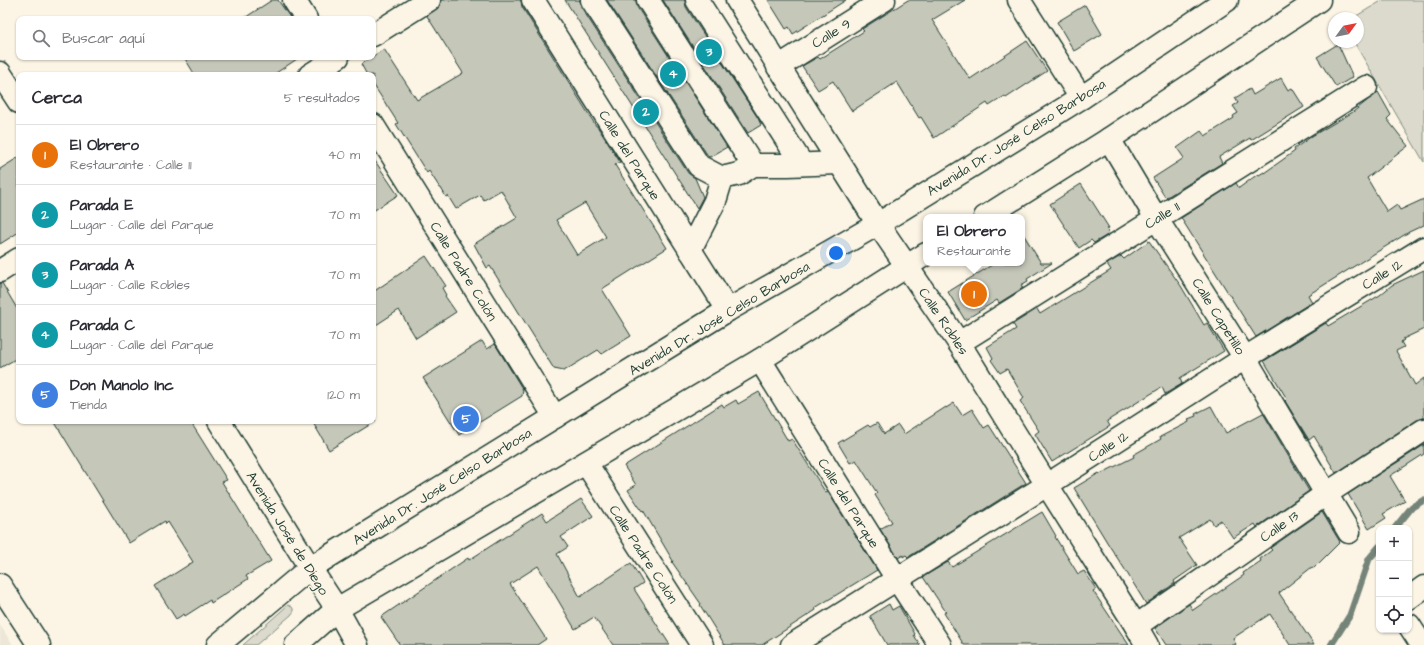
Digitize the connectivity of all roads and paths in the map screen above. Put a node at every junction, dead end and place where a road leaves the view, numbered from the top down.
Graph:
1 (294, 0) edge
2 (429, 0) edge
3 (533, 0) edge
4 (592, 0) edge
5 (648, 0) edge
6 (698, 0) edge
7 (737, 0) edge
8 (884, 0) edge
9 (1019, 0) edge
10 (1227, 0) edge
11 (1319, 0) edge
12 (304, 16) edge
13 (376, 33) edge
14 (336, 62) edge
15 (778, 67) junction
16 (316, 72) edge
17 (0, 73) edge
18 (1366, 87) dead end
19 (16, 97) edge
20 (1080, 98) junction
21 (376, 130) edge
22 (1109, 139) junction
23 (839, 163) junction
24 (802, 164) junction
25 (753, 165) junction
26 (722, 178) junction
27 (990, 214) edge
28 (1156, 218) junction
29 (878, 224) junction
30 (1424, 248) edge
31 (690, 250) junction
32 (923, 256) edge
33 (16, 261) edge
34 (907, 266) junction
35 (0, 271) edge
36 (728, 310) junction
37 (959, 343) junction
38 (1245, 358) junction
39 (760, 360) junction
40 (555, 416) junction
41 (221, 424) edge
42 (1424, 430) edge
43 (586, 463) junction
44 (1047, 485) junction
45 (1326, 494) junction
46 (1349, 532) dead end
47 (310, 568) junction
48 (897, 579) junction
49 (0, 585) edge
50 (1424, 587) edge
51 (1410, 597) edge
52 (337, 609) junction
53 (1136, 626) junction
54 (1412, 630) edge
55 (39, 645) edge
56 (218, 645) edge
57 (296, 645) edge
58 (357, 645) edge
59 (702, 645) edge
60 (792, 645) edge
61 (940, 645) edge
62 (1146, 645) edge
63 (1422, 645) edge

1 - 12 street
2 - 13 street
3 - 31 street, Calle del Parque
4 - 26 street
5 - 25 street
6 - 24 street
7 - 15 street, Calle Robles
8 - 15 street, Calle 9
9 - 20 street
10 - 20 street, Avenida Dr. José Celso Barbosa
11 - 22 street
14 - 16 street
15 - 23 street, Calle Robles
17 - 19 street
18 - 28 street, Calle 11
20 - 29 street, Avenida Dr. José Celso Barbosa
21 - 40 street, Calle Padre Colón
22 - 27 street
22 - 28 street, Calle Capetillo
23 - 24 street
23 - 29 street, Calle Robles
24 - 25 street
25 - 26 street
26 - 31 street
28 - 37 street, Calle 11
28 - 38 street, Calle Capetillo
29 - 34 street, Calle Robles
29 - 36 street, Avenida Dr. José Celso Barbosa
30 - 38 street, Calle 12
31 - 36 street, Calle del Parque
32 - 34 street
33 - 35 street
34 - 37 street, Calle Robles
34 - 39 street
36 - 40 street, Avenida Dr. José Celso Barbosa
37 - 44 street, Calle Robles
38 - 44 street, Calle 12
38 - 45 street, Calle Capetillo
39 - 43 street
39 - 48 street, Calle del Parque
40 - 47 street, Avenida Dr. José Celso Barbosa
41 - 47 street, Avenida José de Diego
42 - 45 street, Calle 13
43 - 52 street
43 - 59 street, Calle Padre Colón
44 - 48 street, Calle 12
44 - 53 street, Calle Robles
45 - 46 street, Calle Capetillo
45 - 53 street, Calle 13
47 - 52 street, Avenida José de Diego
47 - 56 street, Avenida Dr. José Celso Barbosa
48 - 60 street, Calle 12
48 - 61 street, Calle del Parque
49 - 55 street
50 - 51 street
52 - 57 street
52 - 58 street, Avenida José de Diego
53 - 62 street, Calle Robles
54 - 63 street

